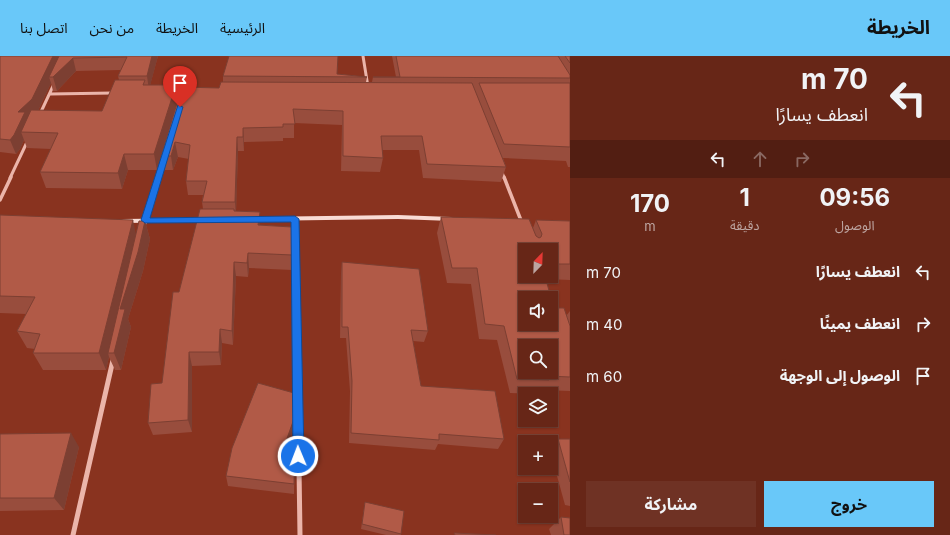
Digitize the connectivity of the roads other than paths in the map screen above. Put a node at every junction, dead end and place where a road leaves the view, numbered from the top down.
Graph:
1 (363, 56) edge
2 (55, 81) edge
3 (121, 93) edge
4 (369, 93) edge
5 (50, 94) junction
6 (40, 115) edge
7 (30, 136) edge
8 (166, 153) edge
9 (499, 165) edge
10 (0, 200) edge
11 (240, 219) edge
12 (295, 219) junction
13 (460, 219) edge
14 (216, 220) edge
15 (114, 221) edge
16 (522, 223) edge
17 (144, 224) junction
18 (115, 351) edge
19 (73, 535) edge
20 (300, 535) edge

1 - 4 street
2 - 5 street
3 - 5 street
5 - 6 street
7 - 10 street
8 - 17 street
9 - 16 street
11 - 12 main road
12 - 13 main road
12 - 20 street
14 - 17 main road
15 - 17 main road
18 - 19 street

